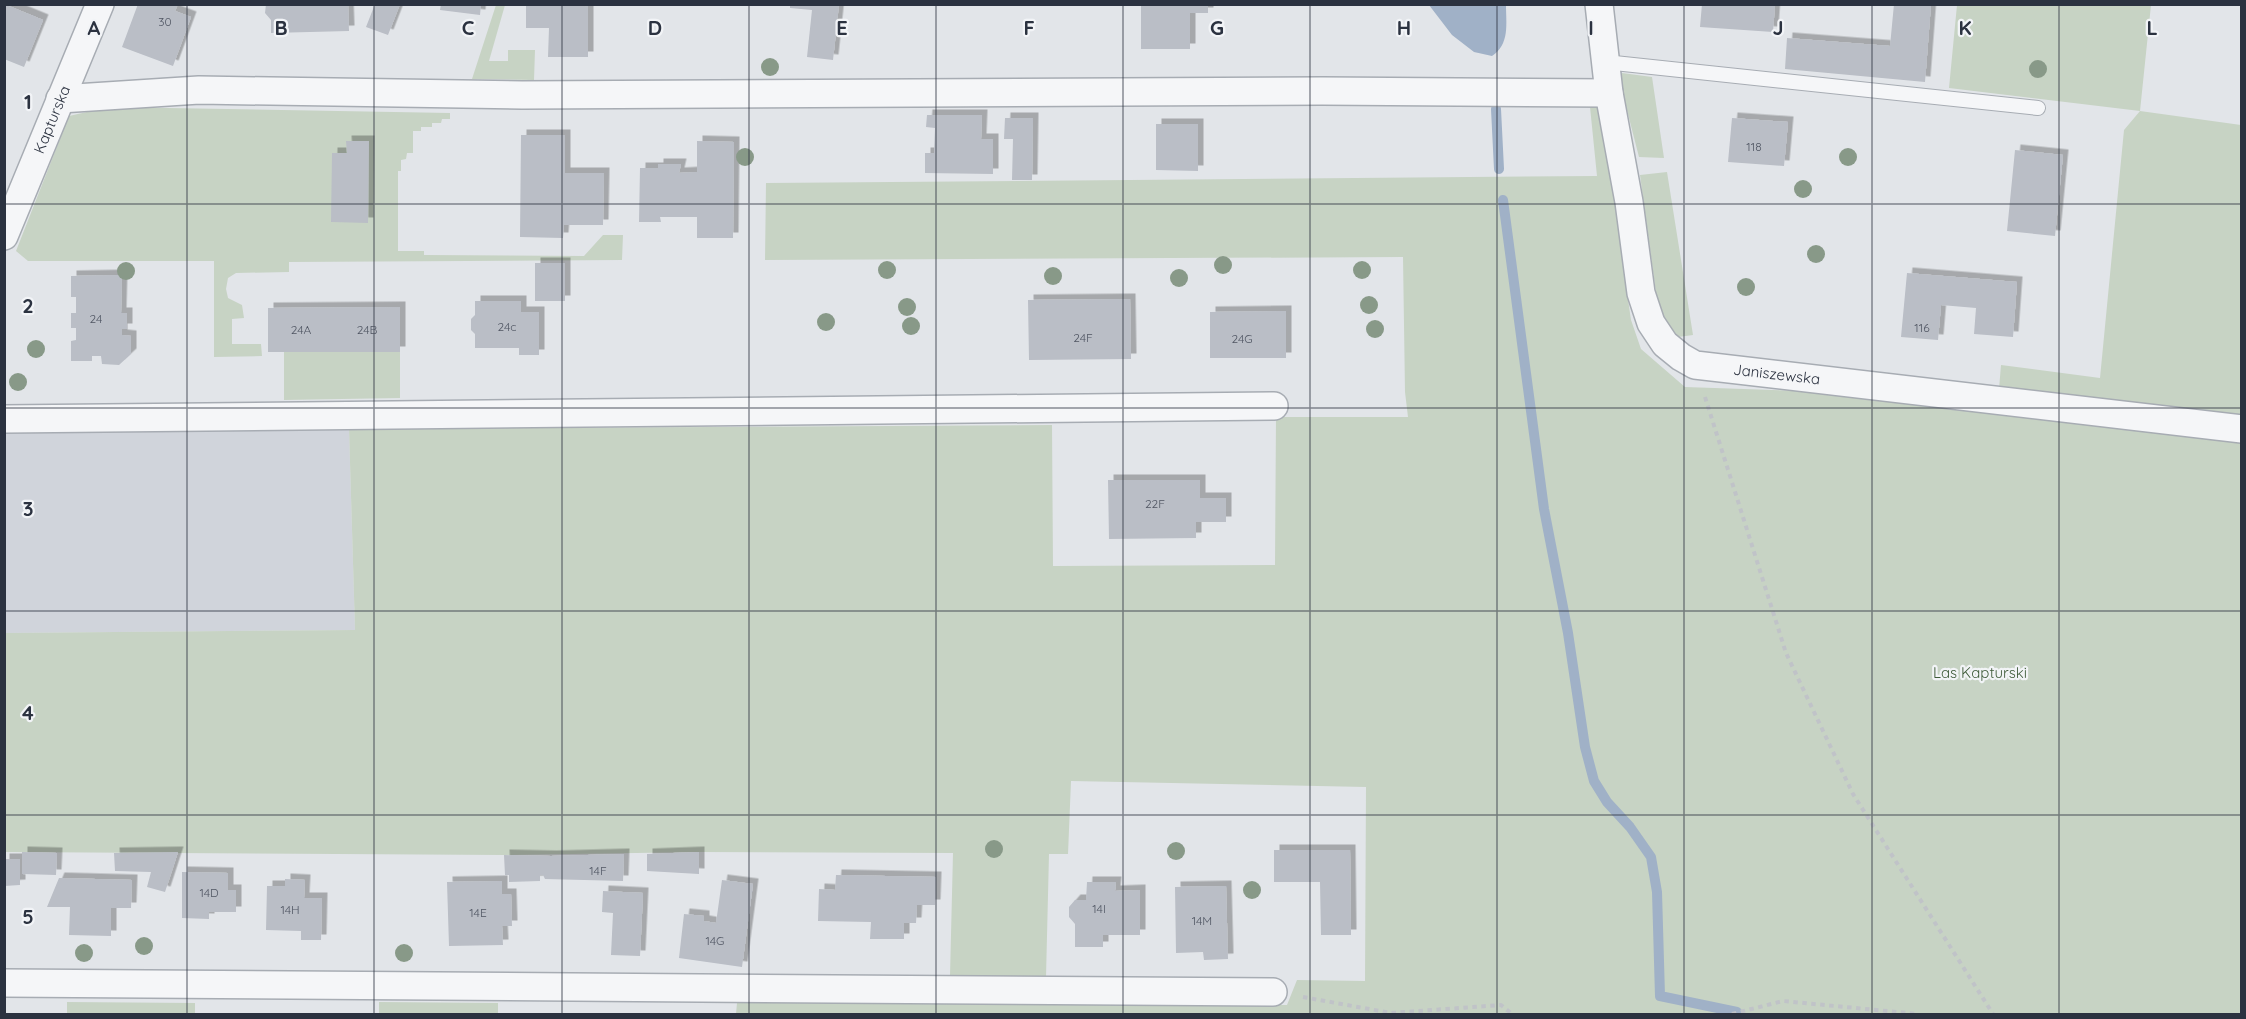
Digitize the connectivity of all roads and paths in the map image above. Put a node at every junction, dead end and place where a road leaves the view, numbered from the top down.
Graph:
1 (100, 4) edge
2 (1599, 4) edge
3 (1605, 62) junction
4 (1609, 93) junction
5 (60, 99) junction
6 (2038, 108) dead end
7 (4, 236) edge
8 (1695, 365) junction
9 (1274, 406) dead end
10 (4, 419) edge
11 (2241, 429) edge
12 (4, 983) edge
13 (1273, 992) joint
14 (1512, 1014) edge
15 (1732, 1014) edge
16 (1918, 1014) edge
17 (1993, 1014) edge

1 - 5 street, Kapturska
2 - 3 street, Janiszewska
3 - 4 street, Janiszewska
3 - 6 lane
4 - 5 street
4 - 8 street, Janiszewska
5 - 7 street, Kapturska
8 - 11 street, Janiszewska
8 - 17 path
9 - 10 street
12 - 13 street
13 - 14 path
15 - 16 path

